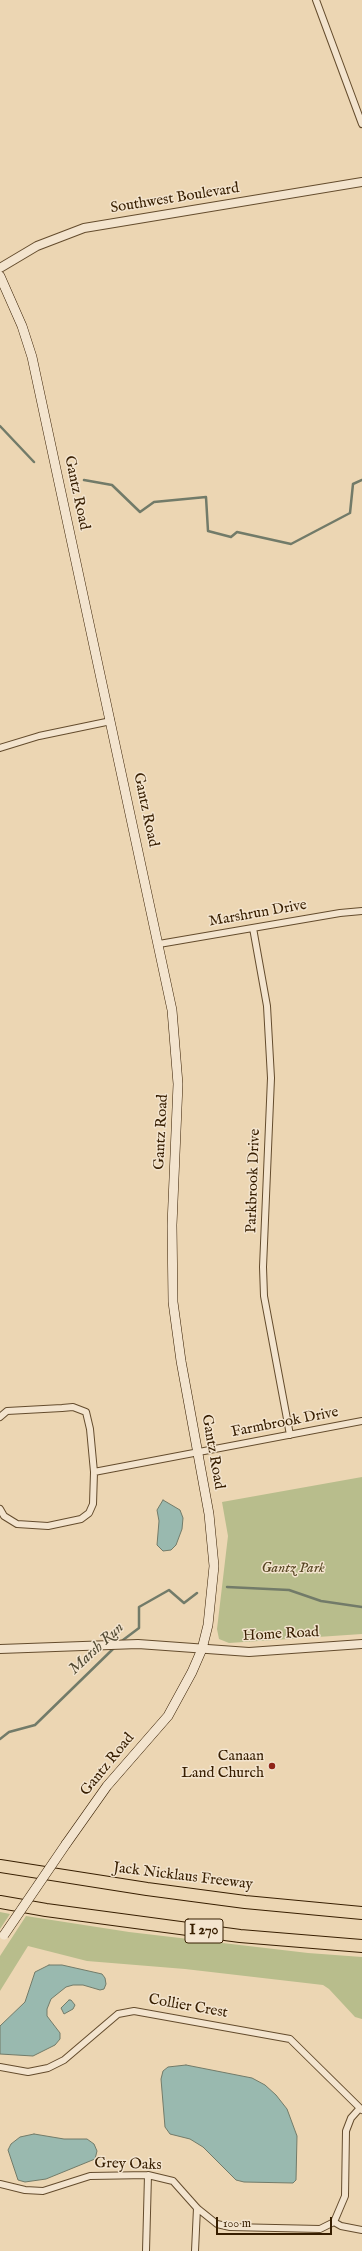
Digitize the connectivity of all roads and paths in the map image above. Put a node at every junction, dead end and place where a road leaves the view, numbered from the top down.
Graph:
1 (316, 0) edge
2 (362, 124) edge
3 (362, 182) edge
4 (0, 268) edge
5 (0, 276) edge
6 (111, 720) junction
7 (0, 748) edge
8 (362, 911) edge
9 (252, 928) junction
10 (160, 944) junction
11 (0, 1416) edge
12 (362, 1421) edge
13 (290, 1435) junction
14 (198, 1452) junction
15 (94, 1472) junction
16 (0, 1509) edge
17 (362, 1644) edge
18 (0, 1649) edge
19 (202, 1649) junction
20 (0, 1866) edge
21 (0, 1902) edge
22 (362, 1913) edge
23 (2, 1938) edge
24 (362, 1946) edge
25 (0, 2067) edge
26 (361, 2109) edge
27 (148, 2175) junction
28 (0, 2184) edge
29 (197, 2208) junction
30 (334, 2222) junction
31 (362, 2230) edge
32 (146, 2251) edge
33 (195, 2251) edge

1 - 2 street
3 - 4 street, Southwest Boulevard
5 - 6 main road, Gantz Road
6 - 7 street
6 - 10 main road, Gantz Road
8 - 9 street, Marshrun Drive
9 - 10 street, Marshrun Drive
9 - 13 street, Parkbrook Drive
10 - 14 main road, Gantz Road
11 - 15 street
12 - 13 street, Farmbrook Drive
13 - 14 street, Farmbrook Drive
14 - 15 street, Farmbrook Drive
14 - 19 main road, Gantz Road
15 - 16 street
17 - 19 street, Home Road
18 - 19 street, Home Road
19 - 23 main road, Gantz Road, bridge
20 - 22 highway, Jack Nicklaus Freeway / I 270
21 - 24 highway, I 270
25 - 26 street, Collier Crest
26 - 30 street
27 - 28 street, Grey Oaks
27 - 29 street, Grey Oaks
27 - 32 street
29 - 30 street, Grey Oaks
29 - 33 street
30 - 31 street

